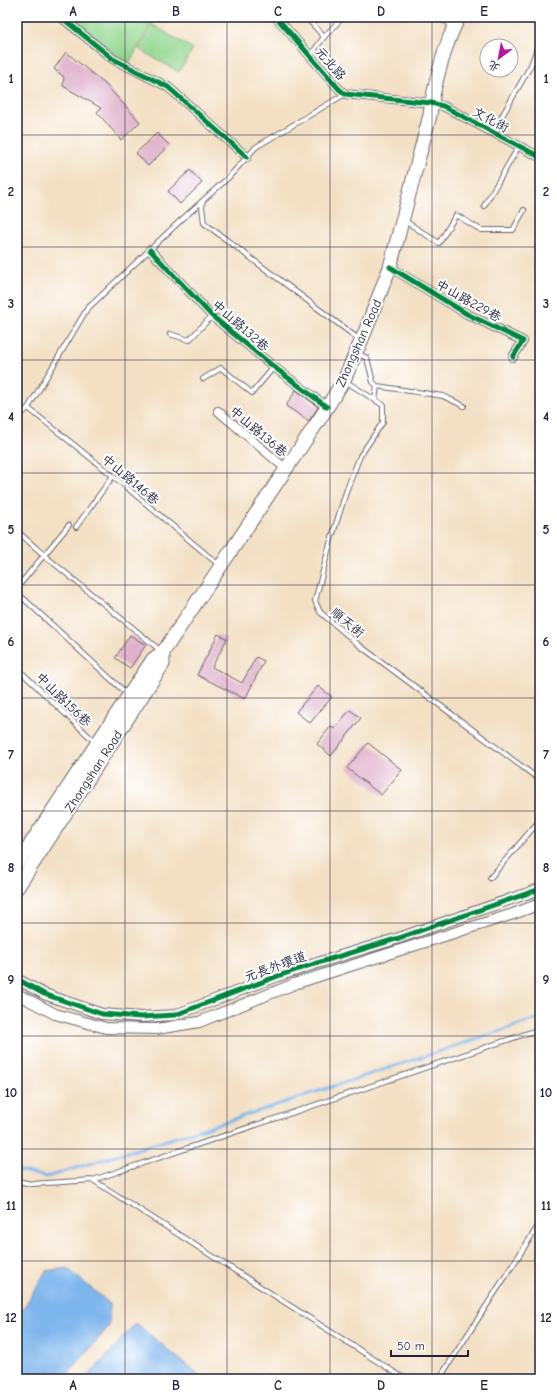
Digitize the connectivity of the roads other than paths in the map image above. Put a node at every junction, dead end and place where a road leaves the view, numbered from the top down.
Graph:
1 (61, 17) edge
2 (276, 17) edge
3 (306, 17) edge
4 (343, 17) edge
5 (433, 17) edge
6 (457, 21) edge
7 (324, 37) junction
8 (540, 40) edge
9 (310, 56) junction
10 (345, 94) junction
11 (431, 103) junction
12 (493, 132) junction
13 (519, 146) junction
14 (247, 157) junction
15 (540, 157) edge
16 (203, 200) junction
17 (484, 206) dead end
18 (524, 210) dead end
19 (403, 219) junction
20 (150, 250) junction
21 (390, 267) junction
22 (212, 316) junction
23 (170, 334) dead end
24 (358, 346) junction
25 (513, 357) dead end
26 (274, 367) junction
27 (203, 379) dead end
28 (344, 380) junction
29 (377, 386) junction
30 (375, 400) junction
31 (464, 406) dead end
32 (327, 407) junction
33 (28, 408) junction
34 (218, 411) dead end
35 (17, 418) edge
36 (286, 468) junction
37 (113, 476) junction
38 (69, 524) dead end
39 (76, 527) dead end
40 (17, 531) edge
41 (45, 556) junction
42 (220, 566) junction
43 (21, 584) dead end
44 (23, 598) dead end
45 (163, 652) junction
46 (17, 668) edge
47 (129, 695) junction
48 (97, 744) junction
49 (540, 780) edge
50 (540, 820) edge
51 (17, 864) edge
52 (490, 878) dead end
53 (17, 888) edge
54 (540, 889) edge
55 (540, 904) edge
56 (17, 979) edge
57 (17, 994) edge
58 (540, 1029) edge
59 (93, 1180) junction
60 (17, 1181) edge
61 (540, 1223) edge
62 (405, 1379) edge
63 (439, 1379) edge

1 - 14 street
2 - 9 street, 元北路
3 - 7 lane
4 - 7 lane
5 - 6 lane
6 - 11 main road, Zhongshan Road
7 - 9 lane
8 - 12 lane
9 - 10 street, 元北路
10 - 11 street, 元北路
10 - 14 lane
11 - 12 street, 文化街
11 - 19 main road, Zhongshan Road
12 - 13 street, 文化街
13 - 15 street, 文化街
13 - 17 lane
14 - 16 lane
16 - 20 lane
16 - 24 lane
18 - 19 lane
19 - 21 main road, Zhongshan Road
20 - 22 street, 中山路132巷
20 - 33 lane
21 - 24 main road, Zhongshan Road
21 - 25 street, 中山路229巷
22 - 23 lane
22 - 26 street, 中山路132巷
24 - 28 main road, Zhongshan Road
24 - 29 lane
26 - 27 lane
26 - 32 street, 中山路132巷
28 - 30 lane, 順天街
28 - 32 main road, Zhongshan Road
29 - 30 lane
29 - 31 lane
30 - 49 lane, 順天街
32 - 36 main road, Zhongshan Road
33 - 35 lane
33 - 37 lane, 中山路146巷
34 - 36 street, 中山路136巷
36 - 42 main road, Zhongshan Road
37 - 39 lane
37 - 42 lane, 中山路146巷
38 - 41 lane
40 - 41 lane
41 - 43 lane
41 - 45 lane
42 - 45 main road, Zhongshan Road
44 - 47 lane
45 - 47 main road, Zhongshan Road
45 - 53 main road, Zhongshan Road
46 - 48 lane, 中山路156巷
47 - 48 main road, Zhongshan Road
48 - 51 main road, Zhongshan Road
50 - 52 lane
54 - 56 street, 元長外環道
55 - 57 street, 元長外環道
58 - 59 lane
59 - 60 lane
59 - 62 lane
61 - 63 lane

